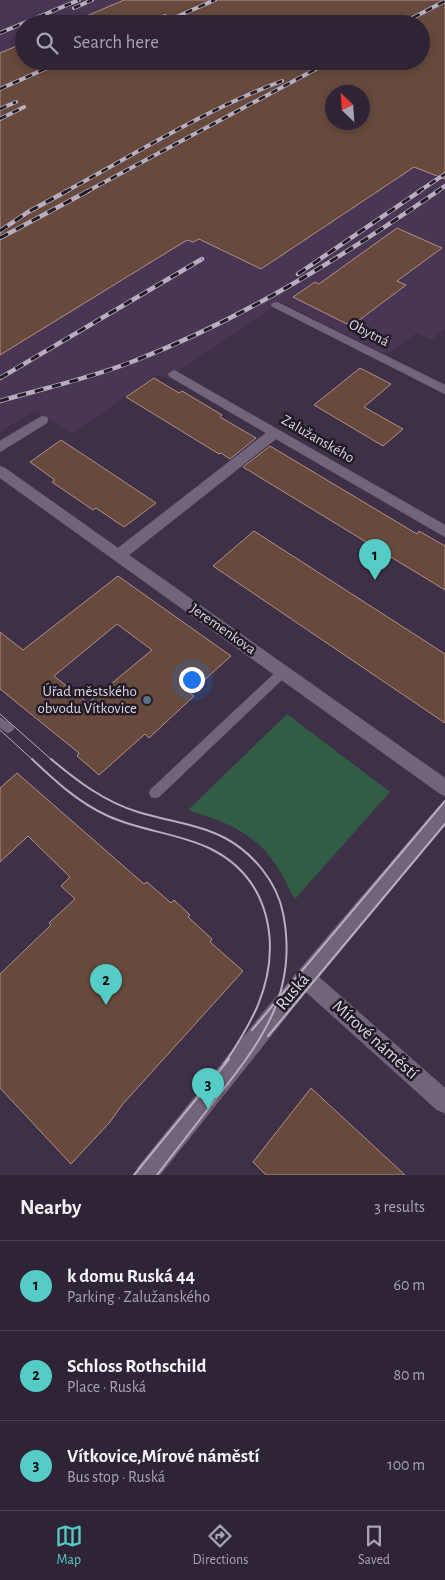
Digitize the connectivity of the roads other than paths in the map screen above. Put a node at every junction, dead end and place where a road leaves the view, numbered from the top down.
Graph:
1 (277, 305) dead end
2 (174, 374) dead end
3 (445, 390) edge
4 (42, 420) dead end
5 (276, 433) junction
6 (0, 447) edge
7 (0, 471) edge
8 (445, 532) edge
9 (119, 555) junction
10 (283, 672) junction
11 (445, 788) edge
12 (155, 793) dead end
13 (445, 812) edge
14 (305, 978) junction
15 (445, 1102) edge
16 (146, 1175) edge

1 - 3 street, Obytná
2 - 5 street, Zalužanského
4 - 6 street
5 - 8 street, Zalužanského
5 - 9 street
7 - 9 street, Jeremenkova
9 - 10 street, Jeremenkova
10 - 11 street, Jeremenkova
10 - 12 lane
13 - 14 street, Ruská
14 - 15 street, Mírové náměstí
14 - 16 street, Ruská

